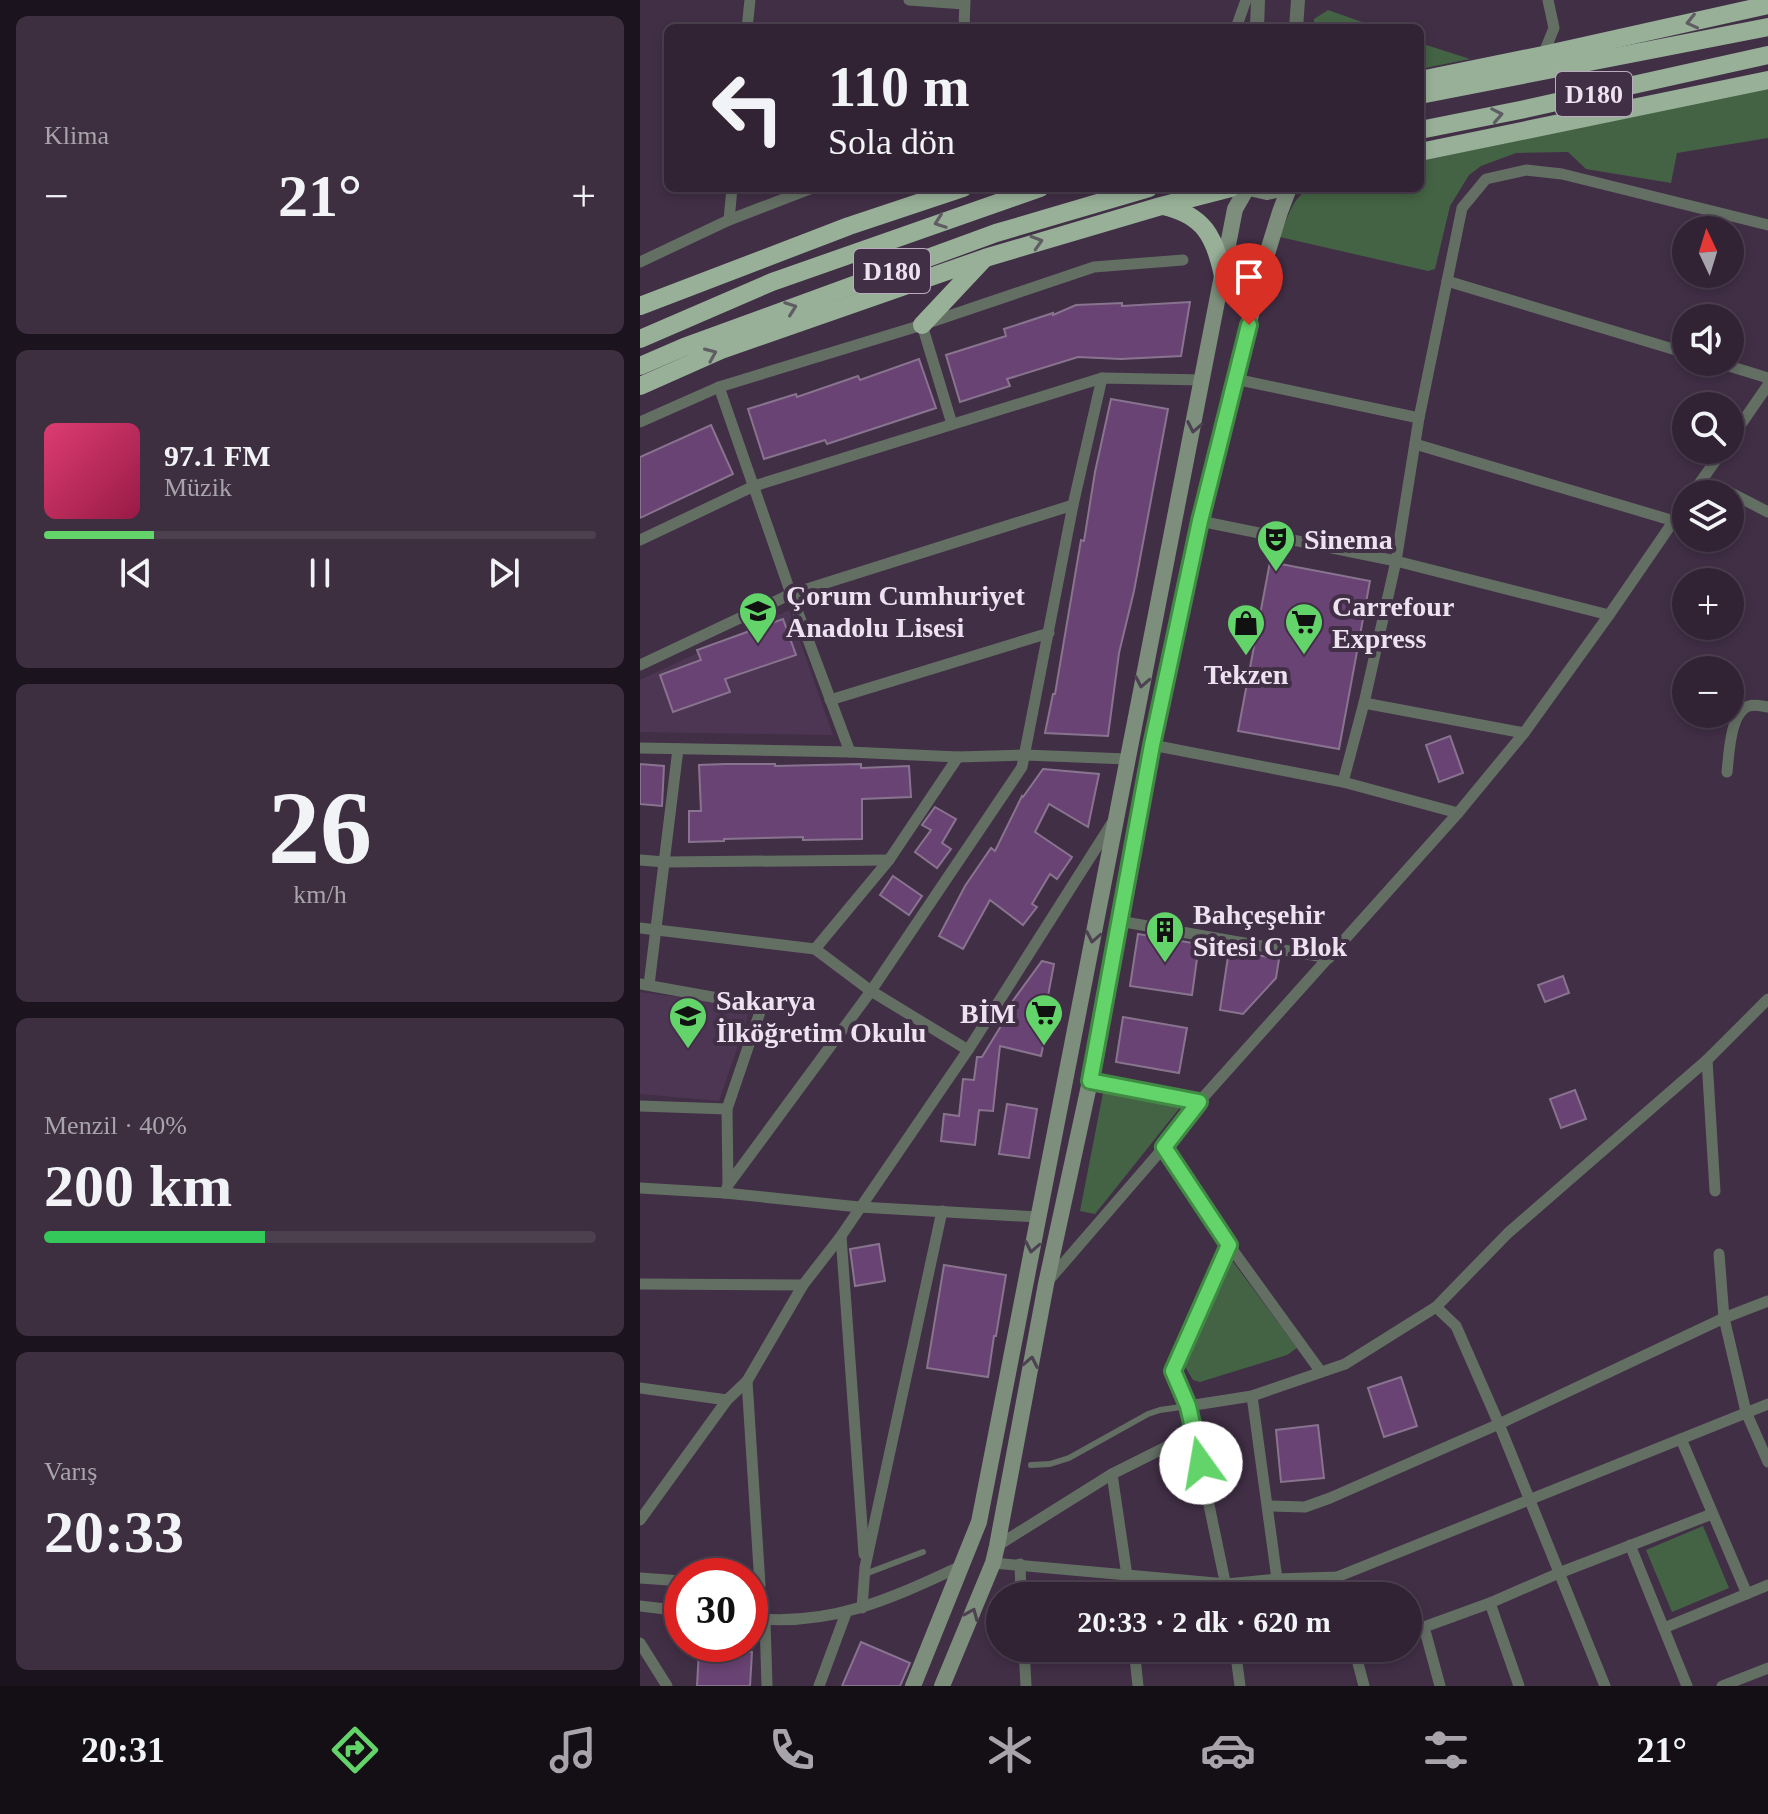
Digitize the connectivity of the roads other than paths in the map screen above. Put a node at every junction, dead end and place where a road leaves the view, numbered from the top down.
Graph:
1 (750, 0) edge
2 (909, 0) edge
3 (1246, 0) edge
4 (1258, 0) edge
5 (1298, 0) edge
6 (1548, 0) edge
7 (965, 2) edge
8 (1768, 5) edge
9 (747, 24) edge
10 (964, 24) edge
11 (1237, 24) edge
12 (1257, 24) edge
13 (1296, 24) edge
14 (1768, 27) edge
15 (1543, 55) junction
16 (1768, 55) edge
17 (1424, 79) edge
18 (1768, 80) edge
19 (1424, 94) edge
20 (1424, 129) edge
21 (1424, 151) edge
22 (732, 192) edge
23 (802, 192) edge
24 (951, 192) edge
25 (1026, 192) edge
26 (1135, 192) edge
27 (1215, 192) edge
28 (1246, 192) edge
29 (1286, 192) edge
30 (1161, 206) junction
31 (729, 220) junction
32 (1768, 225) edge
33 (985, 258) junction
34 (1183, 260) dead end
35 (640, 262) edge
36 (1223, 276) junction
37 (1447, 281) junction
38 (640, 306) edge
39 (922, 325) junction
40 (640, 339) edge
41 (1672, 349) edge
42 (640, 366) edge
43 (1744, 371) edge
44 (1102, 378) junction
45 (1768, 378) edge
46 (1235, 379) junction
47 (1203, 380) junction
48 (1768, 385) edge
49 (640, 386) edge
50 (719, 387) junction
51 (1419, 418) junction
52 (1744, 420) edge
53 (640, 422) edge
54 (952, 424) junction
55 (1415, 444) junction
56 (754, 486) junction
57 (1744, 500) edge
58 (1073, 505) junction
59 (1768, 512) edge
60 (1672, 520) edge
61 (1200, 521) junction
62 (1672, 524) edge
63 (640, 540) edge
64 (1396, 561) junction
65 (791, 594) junction
66 (1609, 615) junction
67 (1049, 633) junction
68 (640, 665) edge
69 (830, 700) junction
70 (1364, 703) junction
71 (1768, 707) edge
72 (1524, 733) junction
73 (1130, 741) junction
74 (1152, 745) junction
75 (640, 748) edge
76 (678, 749) junction
77 (850, 752) junction
78 (1025, 755) junction
79 (958, 757) junction
80 (1127, 759) junction
81 (1149, 763) junction
82 (1727, 772) dead end
83 (1343, 782) junction
84 (1458, 813) junction
85 (1117, 816) junction
86 (640, 860) edge
87 (889, 860) junction
88 (665, 862) junction
89 (1119, 921) junction
90 (640, 928) edge
91 (657, 930) junction
92 (815, 949) junction
93 (1329, 958) junction
94 (645, 985) edge
95 (871, 991) junction
96 (1768, 999) edge
97 (968, 1050) junction
98 (1707, 1060) junction
99 (1090, 1081) junction
100 (1199, 1102) junction
101 (640, 1106) edge
102 (727, 1109) junction
103 (1164, 1147) junction
104 (640, 1188) edge
105 (726, 1189) junction
106 (1715, 1191) dead end
107 (859, 1207) junction
108 (942, 1211) junction
109 (1038, 1217) junction
110 (841, 1236) junction
111 (1229, 1245) junction
112 (1719, 1254) dead end
113 (640, 1284) edge
114 (1046, 1284) junction
115 (803, 1285) junction
116 (1768, 1301) edge
117 (1436, 1307) junction
118 (1724, 1318) junction
119 (1321, 1372) junction
120 (747, 1381) junction
121 (640, 1388) edge
122 (1252, 1396) junction
123 (727, 1400) junction
124 (1768, 1404) edge
125 (1188, 1406) junction
126 (1746, 1412) junction
127 (1499, 1424) junction
128 (1194, 1433) junction
129 (1681, 1439) junction
130 (1768, 1462) edge
131 (1031, 1465) dead end
132 (1112, 1474) junction
133 (1530, 1498) junction
134 (1269, 1506) junction
135 (1712, 1514) junction
136 (640, 1520) edge
137 (1630, 1545) junction
138 (997, 1546) junction
139 (923, 1552) dead end
140 (758, 1558) edge
141 (993, 1563) junction
142 (1020, 1564) junction
143 (962, 1566) junction
144 (865, 1570) junction
145 (1559, 1573) junction
146 (1128, 1574) junction
147 (1337, 1577) junction
148 (640, 1578) edge
149 (1277, 1579) junction
150 (664, 1580) edge
151 (1021, 1582) edge
152 (1129, 1582) edge
153 (1178, 1582) edge
154 (1226, 1582) edge
155 (1264, 1582) edge
156 (1338, 1582) edge
157 (1768, 1585) edge
158 (1747, 1594) junction
159 (1490, 1603) junction
160 (640, 1606) edge
161 (862, 1608) junction
162 (664, 1609) edge
163 (846, 1613) junction
164 (768, 1620) edge
165 (1664, 1628) junction
166 (640, 1643) edge
167 (766, 1662) edge
168 (1025, 1662) edge
169 (1135, 1662) edge
170 (1237, 1662) edge
171 (1358, 1662) edge
172 (1768, 1668) edge
173 (667, 1686) edge
174 (767, 1686) edge
175 (819, 1686) edge
176 (913, 1686) edge
177 (942, 1686) edge
178 (1026, 1686) edge
179 (1138, 1686) edge
180 (1240, 1686) edge
181 (1364, 1686) edge
182 (1440, 1686) edge
183 (1519, 1686) edge
184 (1605, 1686) edge
185 (1687, 1686) edge
186 (1722, 1686) edge

1 - 9 street
2 - 7 street
3 - 11 street
4 - 12 street
5 - 13 street
6 - 15 street
7 - 10 street
8 -> 15 highway
14 - 19 highway
15 - 17 highway
20 -> 16 highway, D180
18 - 21 highway
22 - 31 street
23 - 31 street
24 - 38 highway
25 -> 40 highway
42 -> 26 highway, D180
27 - 30 highway
28 - 36 main road
29 - 46 main road
33 -> 30 highway
30 - 36 highway
31 - 35 street
32 - 37 street
33 - 39 highway
49 -> 33 highway
34 - 39 street
36 - 47 main road
37 - 41 street
37 - 51 street
39 - 50 street
39 - 54 street
43 - 45 street
44 - 47 street
44 - 54 street
44 - 58 street
46 - 51 street
46 - 61 main road
47 -> 73 main road
48 - 52 street
50 - 53 street
50 - 56 street
51 - 55 street
54 - 56 street
55 - 60 street
55 - 64 street
56 - 63 street
56 - 65 street
57 - 59 street
58 - 65 street
58 - 67 street
61 - 64 street
61 - 74 main road
62 - 66 street
64 - 66 street
64 - 70 street
65 - 68 street
65 - 69 street
66 - 72 street
67 - 69 street
67 - 78 street
69 - 77 street
70 - 72 street
70 - 83 street
71 - 82 street
72 - 84 street
73 - 74 main road
73 - 80 main road
74 - 81 main road
74 - 83 street
75 - 76 street
76 - 77 street
76 - 88 street
77 - 79 street
78 - 79 street
78 - 80 street
78 - 95 street
79 - 87 street
80 - 81 main road
80 - 85 main road
81 - 89 main road
83 - 84 street
84 - 93 street
85 - 97 street
85 -> 109 main road
86 - 88 street
87 - 88 street
87 - 92 street
88 - 91 street
89 - 93 street
89 - 99 main road
90 - 91 street
91 - 92 street
91 - 94 street
92 - 95 street
93 - 100 street
94 - 102 street
95 - 97 street
95 - 105 street
96 - 98 street
97 - 107 street
98 - 106 street
98 - 117 street
99 - 100 street
99 - 114 main road
100 - 103 street
101 - 102 street
102 - 105 street
103 - 111 street
103 - 114 street
104 - 105 street
105 - 107 street
107 - 108 street
107 - 110 street
108 - 109 street
108 - 144 street
109 -> 143 main road
110 - 115 street
110 - 144 street
111 - 119 street
111 - 125 street
112 - 118 street
113 - 115 street
138 -> 114 main road
115 - 120 street
116 - 118 street
117 - 119 street
117 - 127 street
118 - 126 street
118 - 127 street
119 - 122 street
120 - 123 street
120 - 140 street
121 - 123 street
122 - 125 street
122 - 134 street
123 - 136 street
124 - 126 street
125 - 128 street
125 - 131 lane
126 - 129 street
126 - 130 street
127 - 133 street
127 - 134 street
128 - 132 street
128 - 154 street
129 - 133 street
129 - 135 street
132 - 138 street
132 - 146 street
133 - 145 street
133 - 147 street
134 - 149 street
135 - 137 street
135 - 158 street
137 - 145 street
137 - 165 street
138 - 141 main road
139 - 144 lane
141 - 142 street
177 -> 141 main road
142 - 146 street
142 - 151 street
143 - 161 street
143 - 176 main road
144 - 161 street
145 - 159 street
145 - 184 street
146 - 152 street
146 - 153 street
147 - 149 street
147 - 156 street
148 - 150 street
149 - 155 street
157 - 158 street
158 - 165 street
159 - 182 street
159 - 183 street
160 - 162 street
161 - 163 street
163 - 164 street
163 - 175 street
165 - 185 street
166 - 173 street
167 - 174 street
168 - 178 street
169 - 179 street
170 - 180 street
171 - 181 street
172 - 186 street

